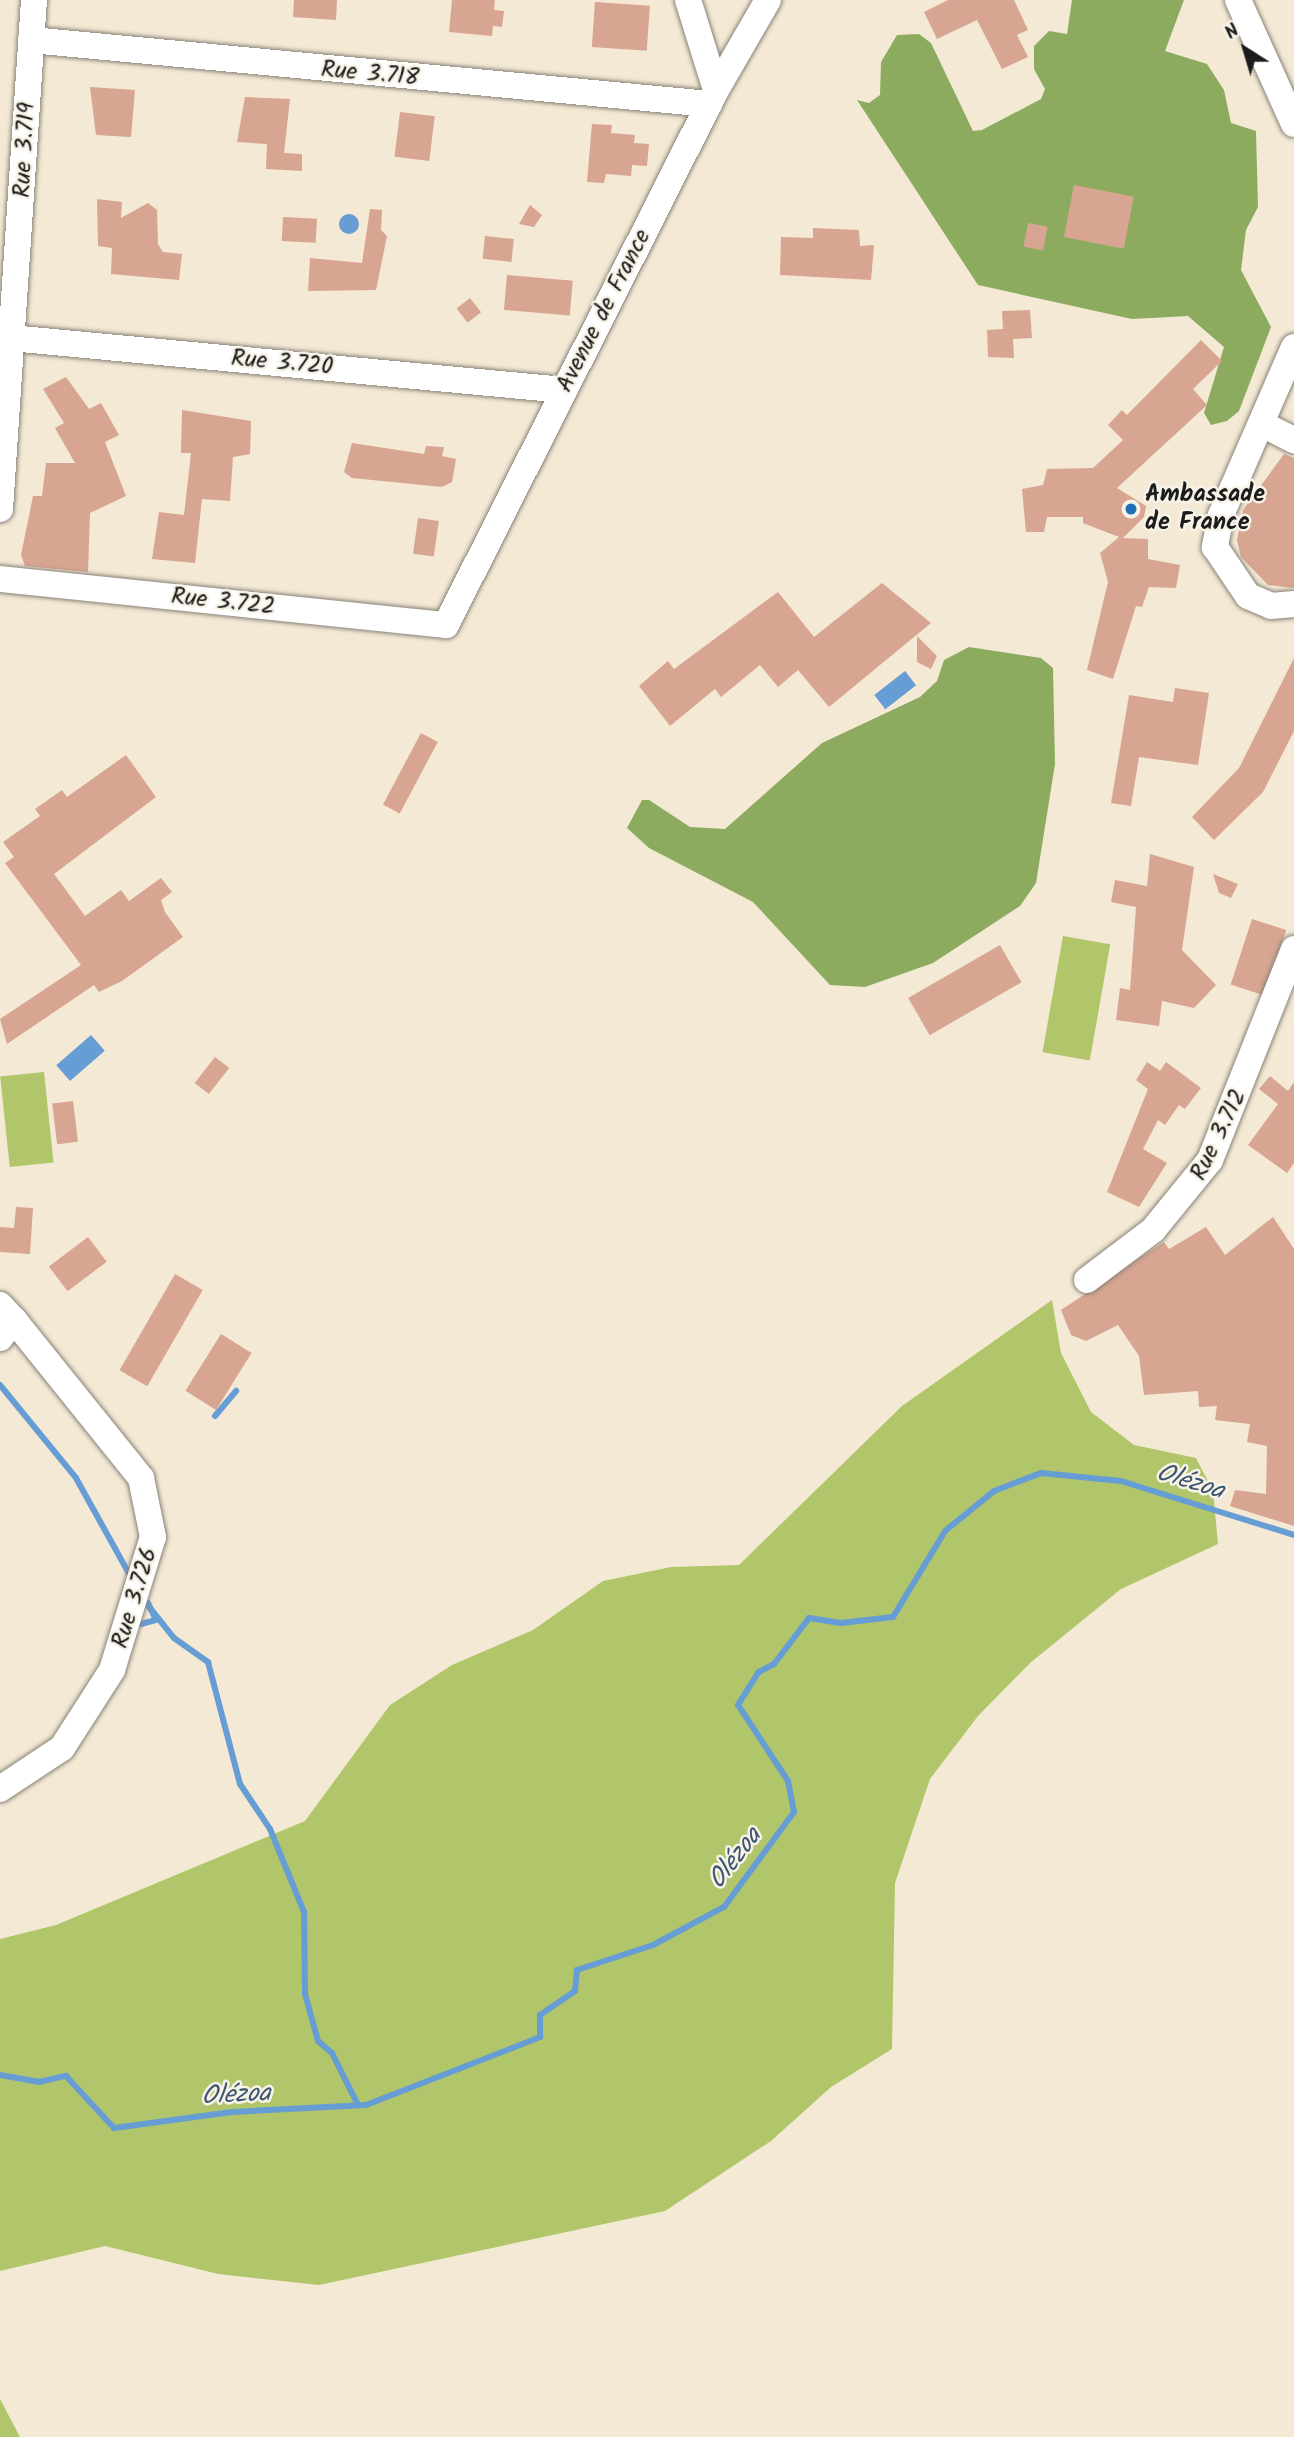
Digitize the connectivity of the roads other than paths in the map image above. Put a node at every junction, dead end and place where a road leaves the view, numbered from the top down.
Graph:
1 (34, 0) edge
2 (688, 0) edge
3 (768, 0) edge
4 (1238, 0) edge
5 (31, 40) junction
6 (712, 97) junction
7 (1294, 124) edge
8 (7, 337) edge
9 (1294, 347) edge
10 (564, 390) junction
11 (1264, 425) junction
12 (1294, 440) edge
13 (0, 509) edge
14 (0, 579) edge
15 (1294, 604) edge
16 (446, 625) joint
17 (1294, 949) edge
18 (1087, 1280) dead end
19 (5, 1321) edge
20 (0, 1789) edge

1 - 5 street, Rue 3.719
2 - 6 street
3 - 6 street, Avenue de France
4 - 7 street
5 - 6 street, Rue 3.718
5 - 8 street, Rue 3.719
6 - 10 street, Avenue de France
8 - 10 street, Rue 3.720
8 - 13 street, Rue 3.719
9 - 11 street
10 - 16 street, Avenue de France
11 - 12 street
11 - 15 street
14 - 16 street, Rue 3.722
17 - 18 street, Rue 3.712
19 - 20 street, Rue 3.726

